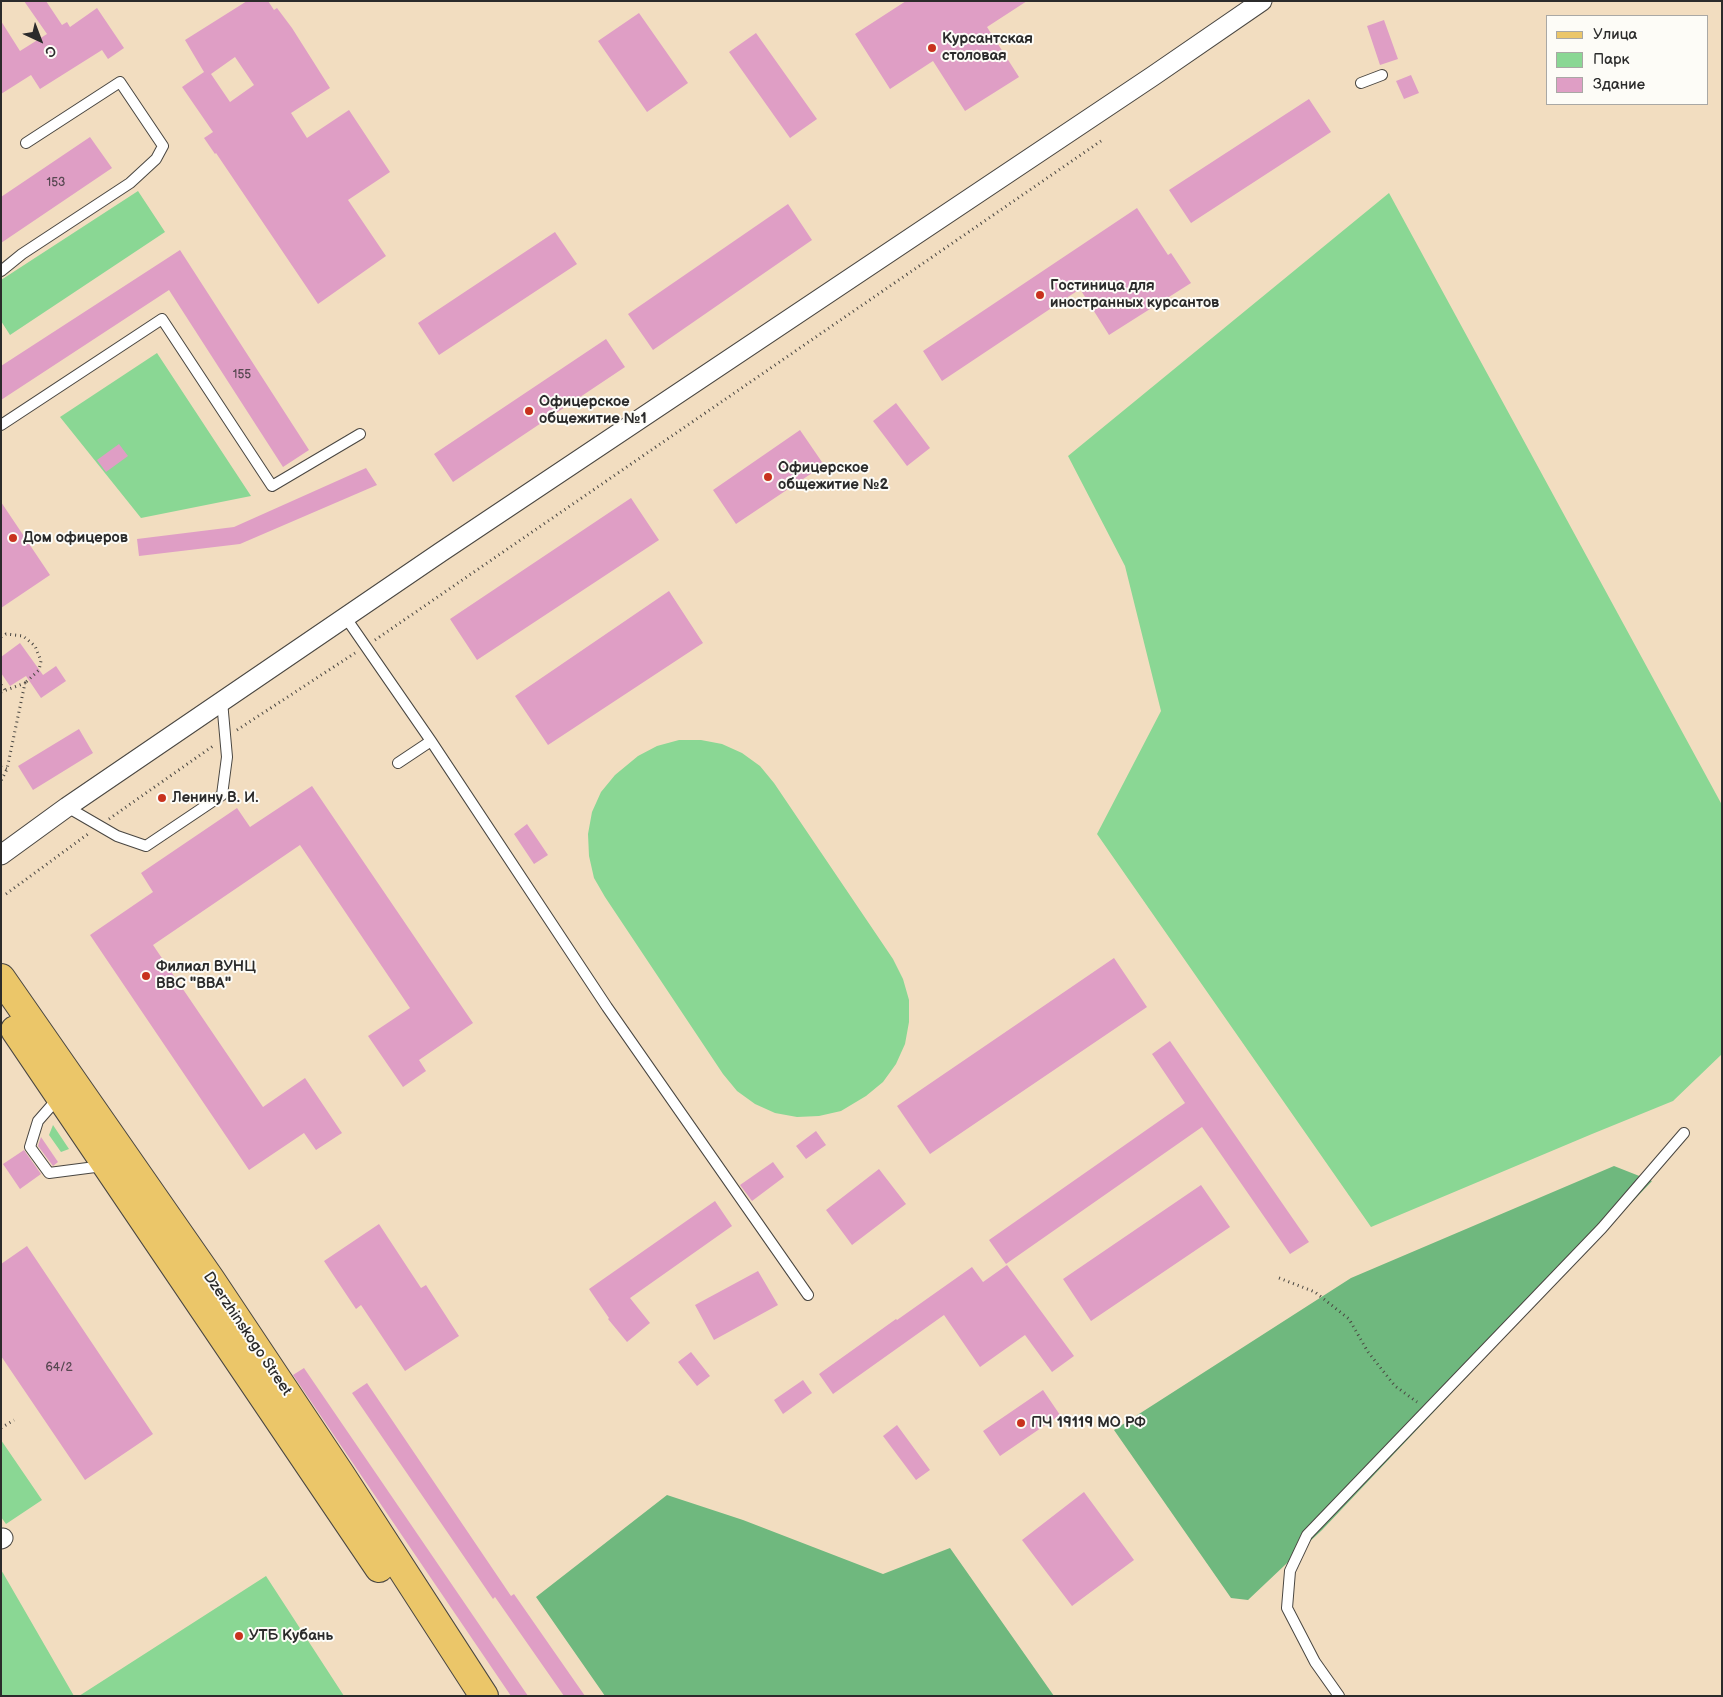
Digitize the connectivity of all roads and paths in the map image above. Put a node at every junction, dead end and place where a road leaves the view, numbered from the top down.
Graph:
1 (1262, 1) edge
2 (1382, 75) dead end
3 (1361, 83) dead end
4 (1101, 141) dead end
5 (26, 143) dead end
6 (1, 271) edge
7 (1, 425) edge
8 (360, 434) dead end
9 (346, 618) junction
10 (1, 637) edge
11 (366, 646) junction
12 (25, 683) junction
13 (1, 686) edge
14 (3, 691) edge
15 (222, 701) junction
16 (226, 738) junction
17 (431, 741) junction
18 (398, 762) dead end
19 (1, 767) edge
20 (7, 769) junction
21 (1, 781) edge
22 (68, 807) junction
23 (100, 826) junction
24 (1, 854) edge
25 (6, 894) dead end
26 (1, 978) edge
27 (1, 1010) edge
28 (59, 1097) junction
29 (1684, 1132) dead end
30 (106, 1166) junction
31 (1279, 1278) dead end
32 (202, 1286) junction
33 (808, 1295) dead end
34 (1427, 1410) junction
35 (14, 1420) dead end
36 (1, 1428) edge
37 (464, 1696) edge
38 (484, 1696) edge
39 (1339, 1696) edge

1 - 9 street
2 - 3 lane
4 - 11 path
5 - 6 lane
7 - 8 lane
9 - 11 lane
9 - 15 street
10 - 12 path
11 - 16 path
11 - 17 lane
12 - 14 path
12 - 20 path
13 - 14 path
15 - 16 lane
15 - 22 street
16 - 23 path
16 - 23 lane
17 - 18 lane
17 - 33 lane
19 - 20 path
20 - 21 path
22 - 23 lane
22 - 24 street
23 - 25 path
26 - 32 main road, Dzerzhinskogo Street
27 - 28 main road, Dzerzhinskogo Street
28 - 30 main road, Dzerzhinskogo Street
28 - 30 lane
29 - 34 lane
30 - 32 main road, Dzerzhinskogo Street
31 - 34 path
32 - 37 main road, Dzerzhinskogo Street
32 - 38 main road, Dzerzhinskogo Street
34 - 39 lane
35 - 36 path

